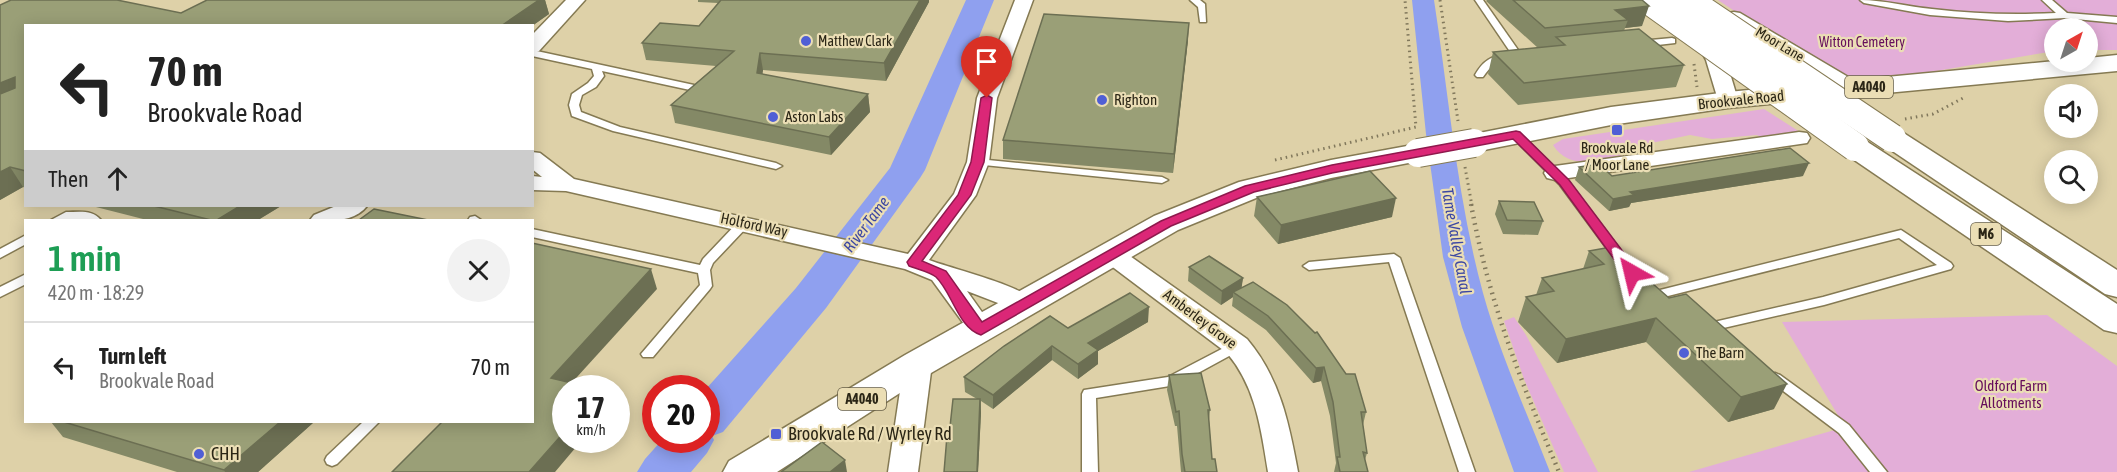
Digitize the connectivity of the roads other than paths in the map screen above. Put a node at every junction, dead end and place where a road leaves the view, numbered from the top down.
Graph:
1 (576, 0) edge
2 (1024, 0) edge
3 (1194, 0) edge
4 (1479, 0) edge
5 (1649, 0) edge
6 (1658, 0) edge
7 (1687, 0) edge
8 (1706, 0) edge
9 (1864, 0) edge
10 (2046, 0) edge
11 (2065, 15) junction
12 (1203, 20) dead end
13 (2117, 20) edge
14 (1714, 34) junction
15 (1767, 37) junction
16 (1672, 41) dead end
17 (534, 45) edge
18 (1624, 46) edge
19 (534, 53) edge
20 (1530, 56) edge
21 (1518, 57) junction
22 (2117, 63) edge
23 (596, 67) junction
24 (2010, 74) junction
25 (1480, 75) dead end
26 (2117, 81) edge
27 (690, 87) edge
28 (1853, 88) junction
29 (1728, 100) junction
30 (1516, 135) junction
31 (1798, 138) dead end
32 (534, 160) edge
33 (978, 162) junction
34 (776, 166) dead end
35 (1555, 173) junction
36 (1162, 180) dead end
37 (534, 183) edge
38 (566, 184) junction
39 (353, 207) edge
40 (59, 219) edge
41 (94, 219) edge
42 (324, 219) edge
43 (744, 223) junction
44 (534, 233) edge
45 (24, 240) edge
46 (0, 254) edge
47 (1111, 254) junction
48 (914, 262) junction
49 (1309, 266) dead end
50 (704, 270) junction
51 (1632, 273) edge
52 (941, 274) junction
53 (24, 279) edge
54 (2117, 285) edge
55 (0, 293) edge
56 (1024, 304) junction
57 (1679, 308) edge
58 (2117, 321) edge
59 (981, 329) junction
60 (1725, 341) edge
61 (1237, 346) junction
62 (648, 354) dead end
63 (918, 364) junction
64 (1761, 368) edge
65 (371, 423) edge
66 (332, 460) dead end
67 (744, 472) edge
68 (903, 472) edge
69 (1090, 472) edge
70 (1283, 472) edge
71 (1467, 472) edge
72 (1880, 472) edge

1 - 17 street
2 - 33 street
3 - 12 lane
4 - 21 lane
5 - 58 main road, M6, bridge
6 - 14 street
7 - 54 main road, M6, bridge
8 - 15 street, Moor Lane
9 - 11 lane
10 - 11 lane
11 - 13 lane
14 - 15 lane
14 - 29 street
15 - 28 street, Moor Lane
16 - 18 lane
19 - 23 lane
20 - 21 lane
21 - 25 lane
22 - 24 main road, Brookvale Road / A4040
23 - 27 lane
23 - 34 lane
24 - 26 main road, Brookvale Road / A4040
24 - 28 main road, Brookvale Road / A4040
28 - 29 main road, Brookvale Road / A4040
29 - 30 main road, Brookvale Road / A4040
30 - 35 lane
30 - 47 main road, Brookvale Road / A4040, bridge
31 - 35 street
32 - 38 street, Holford Way
33 - 36 lane
33 - 48 street
35 - 51 lane
37 - 38 street, Holford Way
38 - 43 street, Holford Way
39 - 42 street
40 - 41 lane
43 - 48 street, Holford Way
43 - 50 lane
44 - 50 lane
45 - 46 lane
47 - 56 main road, A4040
47 - 61 street, Amberley Grove
48 - 52 street, Holford Way
49 - 71 lane
50 - 62 lane
52 - 56 street, Holford Way
52 - 59 street
53 - 55 lane
56 - 59 main road, A4040
57 - 60 lane
59 - 63 main road, A4040
61 - 69 lane
61 - 70 street, Amberley Grove
63 - 67 main road, A4040
63 - 68 street
64 - 72 lane
65 - 66 lane

